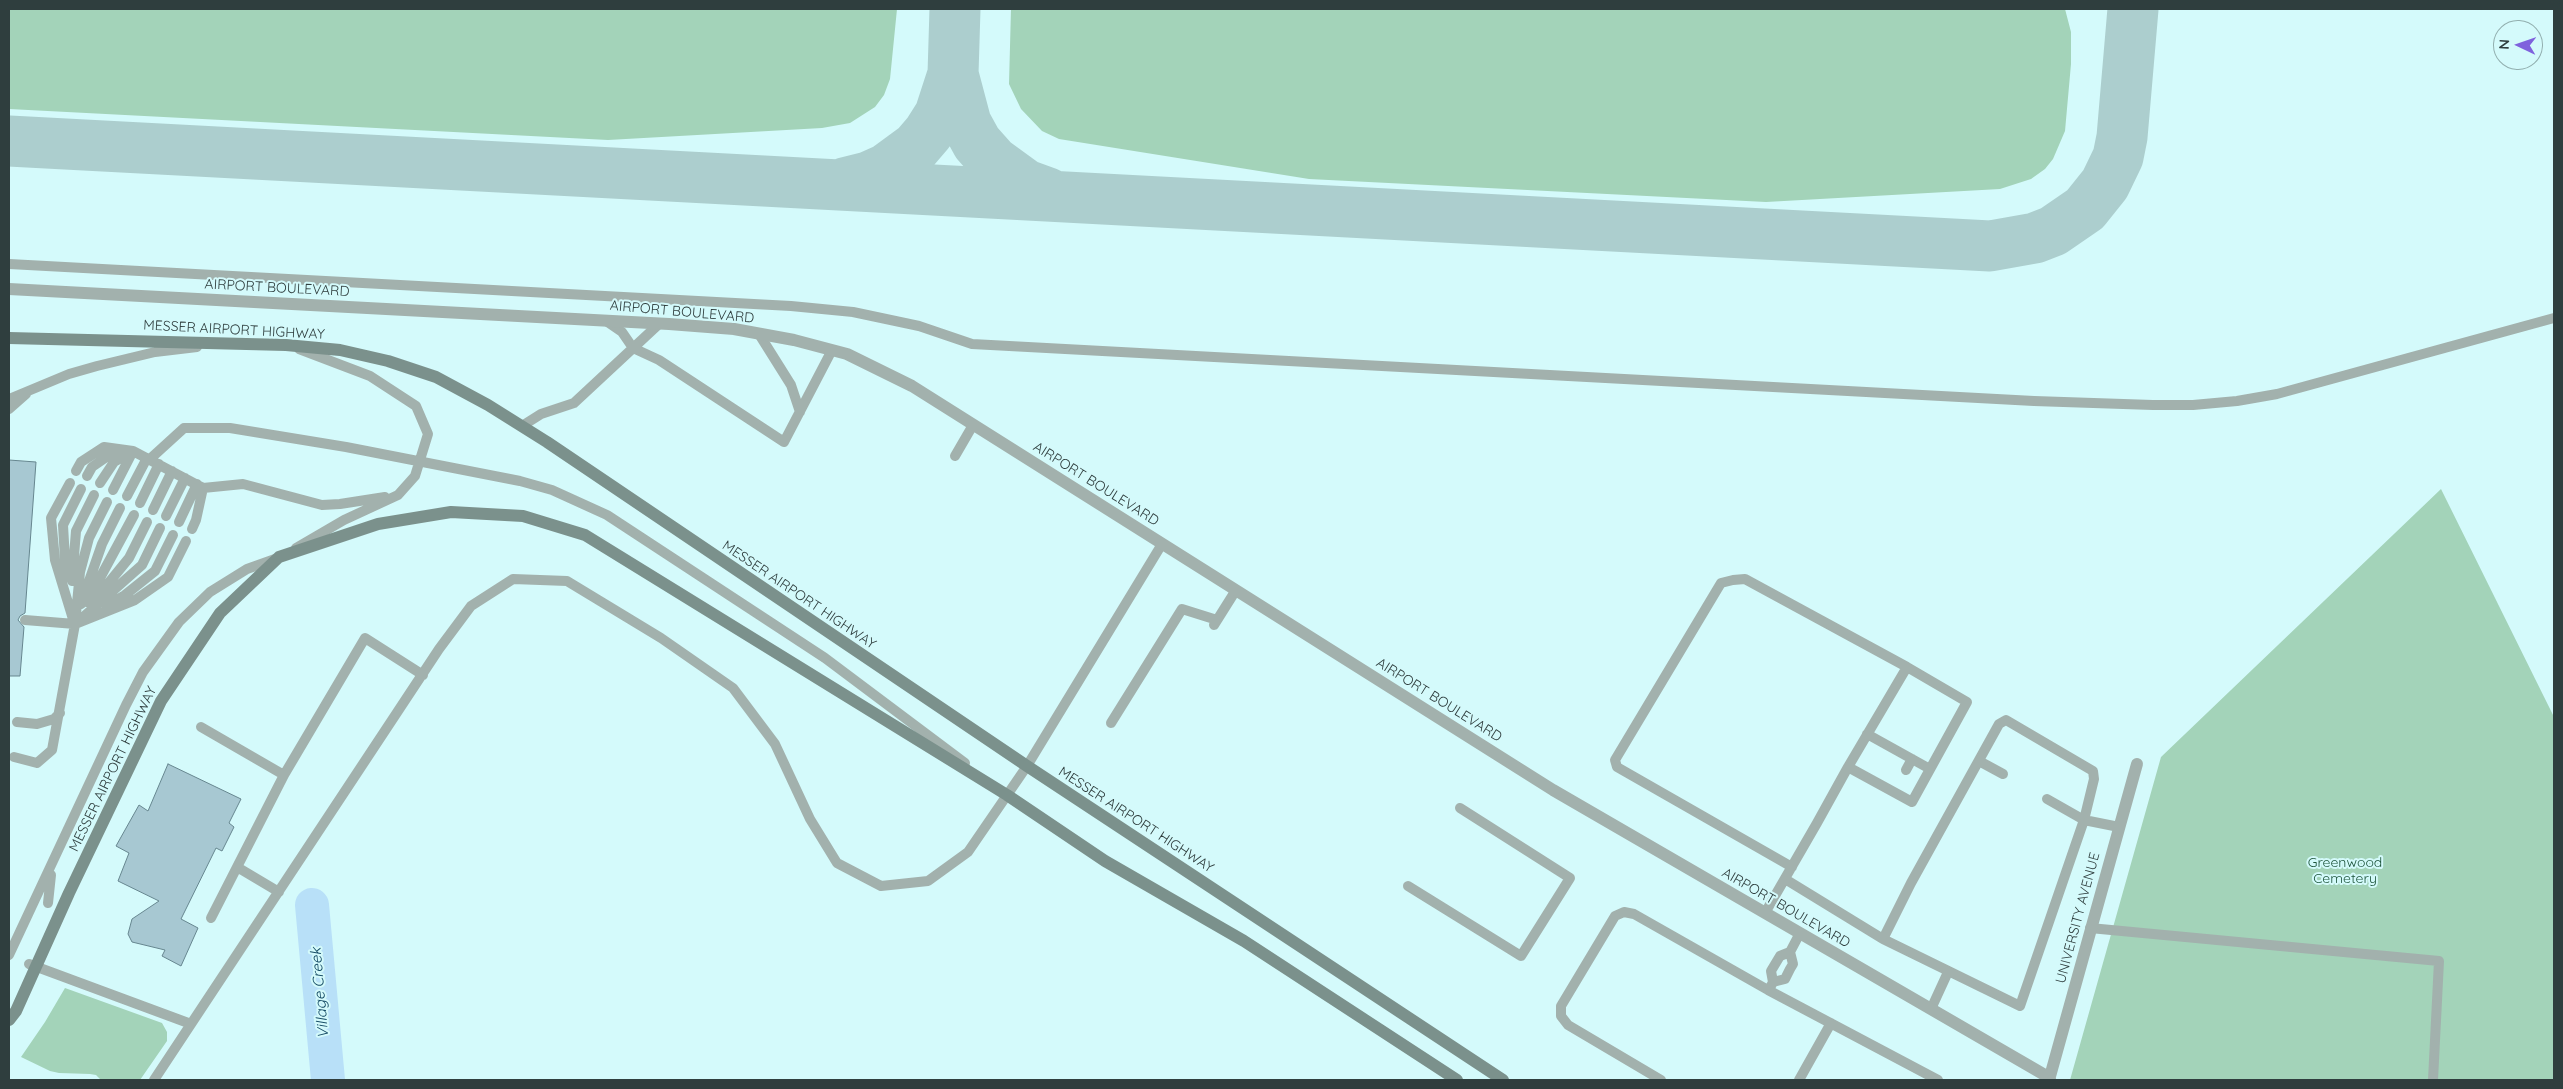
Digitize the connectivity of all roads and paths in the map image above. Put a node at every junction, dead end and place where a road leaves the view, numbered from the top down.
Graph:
1 (9, 264) edge
2 (9, 289) edge
3 (2554, 318) edge
4 (606, 320) junction
5 (660, 323) junction
6 (760, 334) junction
7 (9, 338) edge
8 (237, 342) junction
9 (286, 345) junction
10 (633, 348) junction
11 (832, 350) junction
12 (30, 390) junction
13 (9, 394) edge
14 (9, 399) edge
15 (9, 409) edge
16 (800, 412) junction
17 (973, 424) junction
18 (522, 426) junction
19 (133, 450) junction
20 (955, 456) dead end
21 (152, 460) junction
22 (76, 471) dead end
23 (172, 471) junction
24 (87, 476) dead end
25 (185, 478) junction
26 (70, 483) dead end
27 (100, 483) dead end
28 (200, 486) junction
29 (81, 488) dead end
30 (114, 490) dead end
31 (94, 495) dead end
32 (398, 495) junction
33 (127, 496) dead end
34 (108, 502) dead end
35 (140, 503) dead end
36 (120, 508) dead end
37 (153, 510) dead end
38 (134, 515) dead end
39 (166, 516) dead end
40 (148, 522) dead end
41 (179, 522) dead end
42 (160, 528) dead end
43 (192, 529) dead end
44 (173, 534) dead end
45 (186, 541) dead end
46 (1162, 544) junction
47 (279, 557) junction
48 (1236, 590) junction
49 (25, 620) dead end
50 (74, 624) junction
51 (1907, 667) junction
52 (422, 675) junction
53 (60, 712) junction
54 (17, 722) dead end
55 (1110, 723) dead end
56 (201, 727) dead end
57 (1868, 734) junction
58 (14, 758) dead end
59 (1912, 759) junction
60 (1979, 760) junction
61 (2137, 764) dead end
62 (1027, 766) junction
63 (1848, 767) junction
64 (1930, 769) junction
65 (1906, 770) dead end
66 (2003, 774) dead end
67 (284, 775) junction
68 (1007, 795) junction
69 (2047, 799) dead end
70 (1460, 808) dead end
71 (2084, 820) junction
72 (2118, 826) junction
73 (51, 866) junction
74 (237, 867) junction
75 (1792, 867) junction
76 (1785, 878) junction
77 (1408, 886) dead end
78 (279, 892) junction
79 (48, 904) dead end
80 (1765, 913) junction
81 (211, 918) dead end
82 (2090, 928) junction
83 (1800, 934) junction
84 (1883, 939) junction
85 (1790, 952) junction
86 (9, 955) edge
87 (29, 964) dead end
88 (1948, 972) junction
89 (1771, 986) junction
90 (1931, 1009) junction
91 (9, 1020) edge
92 (1831, 1023) junction
93 (192, 1024) junction
94 (2049, 1079) edge
95 (154, 1080) edge
96 (1457, 1080) edge
97 (1503, 1080) edge
98 (1661, 1080) edge
99 (1799, 1080) edge
100 (1936, 1080) edge
101 (2433, 1080) edge

1 - 3 lane
2 - 4 street, AIRPORT BOULEVARD
4 - 5 street, AIRPORT BOULEVARD
4 - 10 lane
5 - 6 street, AIRPORT BOULEVARD
5 - 10 lane
6 - 11 street, AIRPORT BOULEVARD
6 - 16 lane
7 - 8 main road, MESSER AIRPORT HIGHWAY
8 - 9 main road, MESSER AIRPORT HIGHWAY
8 - 12 lane
9 - 18 main road, MESSER AIRPORT HIGHWAY
9 - 32 lane
10 - 16 lane
10 - 18 lane
11 - 16 lane
11 - 17 street, AIRPORT BOULEVARD
12 - 13 lane
12 - 14 lane
12 - 15 lane
17 - 20 lane
17 - 46 street, AIRPORT BOULEVARD
18 - 62 main road, MESSER AIRPORT HIGHWAY
19 - 21 lane
19 - 22 lane
19 - 24 lane
19 - 27 lane
19 - 30 lane
21 - 23 lane
21 - 33 lane
21 - 35 lane
21 - 68 lane, MESSER AIRPORT HIGHWAY
23 - 25 lane
23 - 37 lane
25 - 28 lane
25 - 39 lane
26 - 50 lane
28 - 32 lane
28 - 41 lane
28 - 43 lane
29 - 50 lane
31 - 50 lane
32 - 47 lane
34 - 50 lane
36 - 50 lane
38 - 50 lane
40 - 50 lane
42 - 50 lane
44 - 50 lane
45 - 50 lane
46 - 48 street, AIRPORT BOULEVARD
46 - 62 lane
47 - 68 main road, MESSER AIRPORT HIGHWAY
47 - 73 lane
47 - 91 main road, MESSER AIRPORT HIGHWAY
48 - 55 lane
48 - 80 street, AIRPORT BOULEVARD
49 - 50 lane
50 - 53 lane
51 - 57 lane
51 - 64 lane
51 - 75 lane
52 - 67 lane
52 - 68 lane
52 - 78 lane
53 - 54 lane
53 - 58 lane
56 - 67 lane
57 - 59 lane
57 - 63 lane
59 - 64 lane
59 - 65 lane
60 - 66 lane
60 - 71 lane
60 - 84 lane
61 - 72 street, UNIVERSITY AVENUE
62 - 68 lane
62 - 97 main road, MESSER AIRPORT HIGHWAY
63 - 64 lane
63 - 75 lane
67 - 74 lane
68 - 96 main road, MESSER AIRPORT HIGHWAY
69 - 71 lane
70 - 77 lane
71 - 72 lane
71 - 88 lane
72 - 82 street, UNIVERSITY AVENUE
73 - 79 lane
73 - 86 lane
74 - 78 lane
74 - 81 lane
75 - 76 lane
76 - 80 lane
76 - 84 lane
78 - 93 lane
80 - 83 street, AIRPORT BOULEVARD
82 - 94 street, UNIVERSITY AVENUE
82 - 101 lane
83 - 85 lane
83 - 90 street, AIRPORT BOULEVARD
84 - 88 lane
85 - 89 lane
85 - 89 lane
87 - 93 lane
88 - 90 lane
89 - 92 lane
89 - 98 lane
90 - 94 street, AIRPORT BOULEVARD
92 - 99 lane
92 - 100 lane
93 - 95 lane

